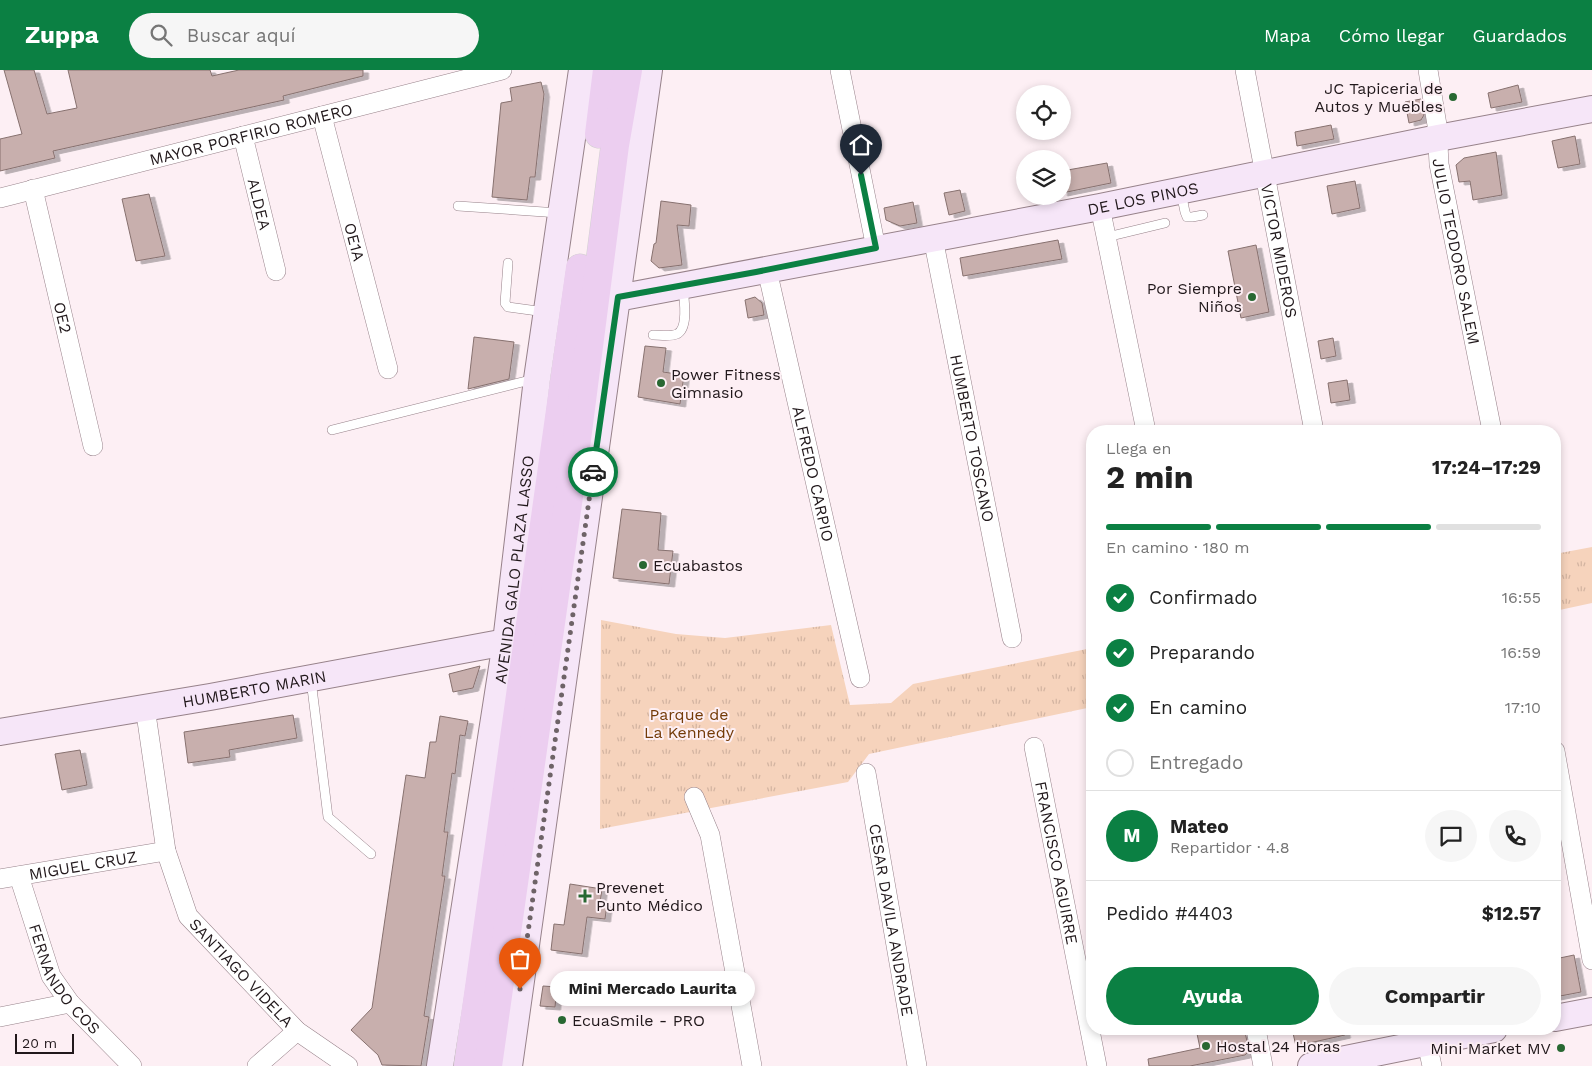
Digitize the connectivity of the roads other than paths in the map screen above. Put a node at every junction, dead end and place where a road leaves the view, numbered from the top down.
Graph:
1 (502, 70) edge
2 (582, 70) edge
3 (607, 70) edge
4 (628, 70) edge
5 (649, 70) edge
6 (840, 70) edge
7 (1245, 70) edge
8 (1428, 70) edge
9 (1592, 109) edge
10 (322, 116) junction
11 (243, 136) junction
12 (1438, 138) junction
13 (1265, 173) junction
14 (33, 189) junction
15 (1181, 190) junction
16 (0, 198) edge
17 (458, 206) dead end
18 (1100, 207) junction
19 (562, 214) junction
20 (1202, 215) dead end
21 (1165, 223) dead end
22 (1107, 237) junction
23 (933, 238) junction
24 (876, 248) junction
25 (508, 262) dead end
26 (767, 270) junction
27 (276, 271) dead end
28 (683, 285) junction
29 (596, 301) junction
30 (548, 313) junction
31 (653, 334) dead end
32 (388, 368) dead end
33 (537, 379) junction
34 (1145, 425) edge
35 (1313, 425) edge
36 (1491, 425) edge
37 (332, 430) dead end
38 (93, 446) dead end
39 (1012, 638) dead end
40 (506, 642) junction
41 (310, 678) junction
42 (860, 678) dead end
43 (145, 707) junction
44 (0, 732) edge
45 (1034, 747) dead end
46 (866, 773) dead end
47 (1561, 785) edge
48 (694, 797) dead end
49 (166, 851) junction
50 (371, 854) dead end
51 (19, 876) junction
52 (0, 879) edge
53 (1592, 960) edge
54 (70, 1003) junction
55 (1086, 1010) edge
56 (1592, 1011) edge
57 (0, 1017) edge
58 (1561, 1017) edge
59 (297, 1031) junction
60 (1091, 1035) edge
61 (1257, 1035) edge
62 (1471, 1035) edge
63 (1428, 1046) edge
64 (132, 1066) edge
65 (257, 1066) edge
66 (348, 1066) edge
67 (440, 1066) edge
68 (468, 1066) edge
69 (488, 1066) edge
70 (509, 1066) edge
71 (752, 1066) edge
72 (917, 1066) edge
73 (1097, 1066) edge
74 (1264, 1066) edge
75 (1311, 1066) edge

1 - 10 street, MAYOR PORFIRIO ROMERO
2 - 19 main road, AVENIDA GALO PLAZA LASSO
3 - 29 main road, AVENIDA GALO PLAZA LASSO
4 - 29 main road, AVENIDA GALO PLAZA LASSO
5 - 29 main road, AVENIDA GALO PLAZA LASSO
6 - 24 street
7 - 13 street, VICTOR MIDEROS
8 - 12 street, JULIO TEODORO SALEM
9 - 12 main road, DE LOS PINOS
10 - 11 street, MAYOR PORFIRIO ROMERO
10 - 32 street, OE1A
11 - 14 street, MAYOR PORFIRIO ROMERO
11 - 27 street, ALDEA
12 - 13 main road, DE LOS PINOS
12 - 36 street, JULIO TEODORO SALEM
13 - 15 main road, DE LOS PINOS
13 - 35 street, VICTOR MIDEROS
14 - 16 street, MAYOR PORFIRIO ROMERO
14 - 38 street, OE2
15 - 18 main road, DE LOS PINOS
15 - 20 lane
17 - 19 lane
18 - 22 street
18 - 23 main road, DE LOS PINOS
19 - 30 main road, AVENIDA GALO PLAZA LASSO
21 - 22 lane
22 - 34 street
23 - 24 main road, DE LOS PINOS
23 - 39 street, HUMBERTO TOSCANO
24 - 26 main road, DE LOS PINOS
25 - 30 lane
26 - 28 main road, DE LOS PINOS
26 - 42 street, ALFREDO CARPIO
28 - 29 main road, DE LOS PINOS
28 - 31 lane
29 - 68 main road, AVENIDA GALO PLAZA LASSO
29 - 69 main road, AVENIDA GALO PLAZA LASSO
29 - 70 main road, AVENIDA GALO PLAZA LASSO
30 - 33 main road, AVENIDA GALO PLAZA LASSO
33 - 37 lane
33 - 40 main road, AVENIDA GALO PLAZA LASSO
40 - 41 main road, HUMBERTO MARIN
40 - 67 main road, AVENIDA GALO PLAZA LASSO
41 - 43 main road, HUMBERTO MARIN
41 - 50 lane
43 - 44 main road, HUMBERTO MARIN
43 - 49 street, SANTIAGO VIDELA
45 - 55 street, FRANCISCO AGUIRRE
46 - 72 street, CESAR DAVILA ANDRADE
47 - 53 street
48 - 71 street
49 - 51 street, MIGUEL CRUZ
49 - 59 street, SANTIAGO VIDELA
51 - 52 street, MIGUEL CRUZ
51 - 54 street, FERNANDO COS
54 - 57 street
54 - 64 street, FERNANDO COS
56 - 58 main road
59 - 65 street
59 - 66 street, SANTIAGO VIDELA
60 - 73 street, FRANCISCO AGUIRRE
61 - 74 street
62 - 63 main road
63 - 75 main road

